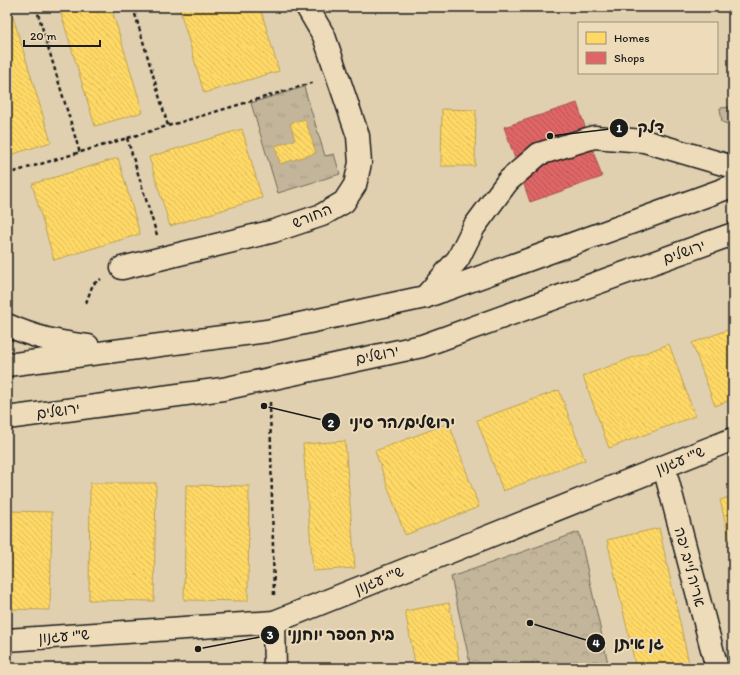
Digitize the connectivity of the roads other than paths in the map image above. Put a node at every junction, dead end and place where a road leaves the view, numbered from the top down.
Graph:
1 (306, 7) edge
2 (733, 167) edge
3 (733, 186) edge
4 (733, 234) edge
5 (122, 268) dead end
6 (425, 297) junction
7 (7, 325) edge
8 (115, 350) junction
9 (7, 365) edge
10 (7, 418) edge
11 (733, 439) edge
12 (664, 467) junction
13 (274, 622) junction
14 (7, 640) edge
15 (275, 668) edge
16 (717, 668) edge

1 - 5 main road, החורש
2 - 6 main road
3 - 6 main road
4 - 10 main road, ירושלים
6 - 8 main road
7 - 8 main road
8 - 9 main road
11 - 12 main road, ש"י עגנון
12 - 13 main road, ש"י עגנון
12 - 16 main road, אריה לייב יפה
13 - 14 main road, ש"י עגנון
13 - 15 main road

